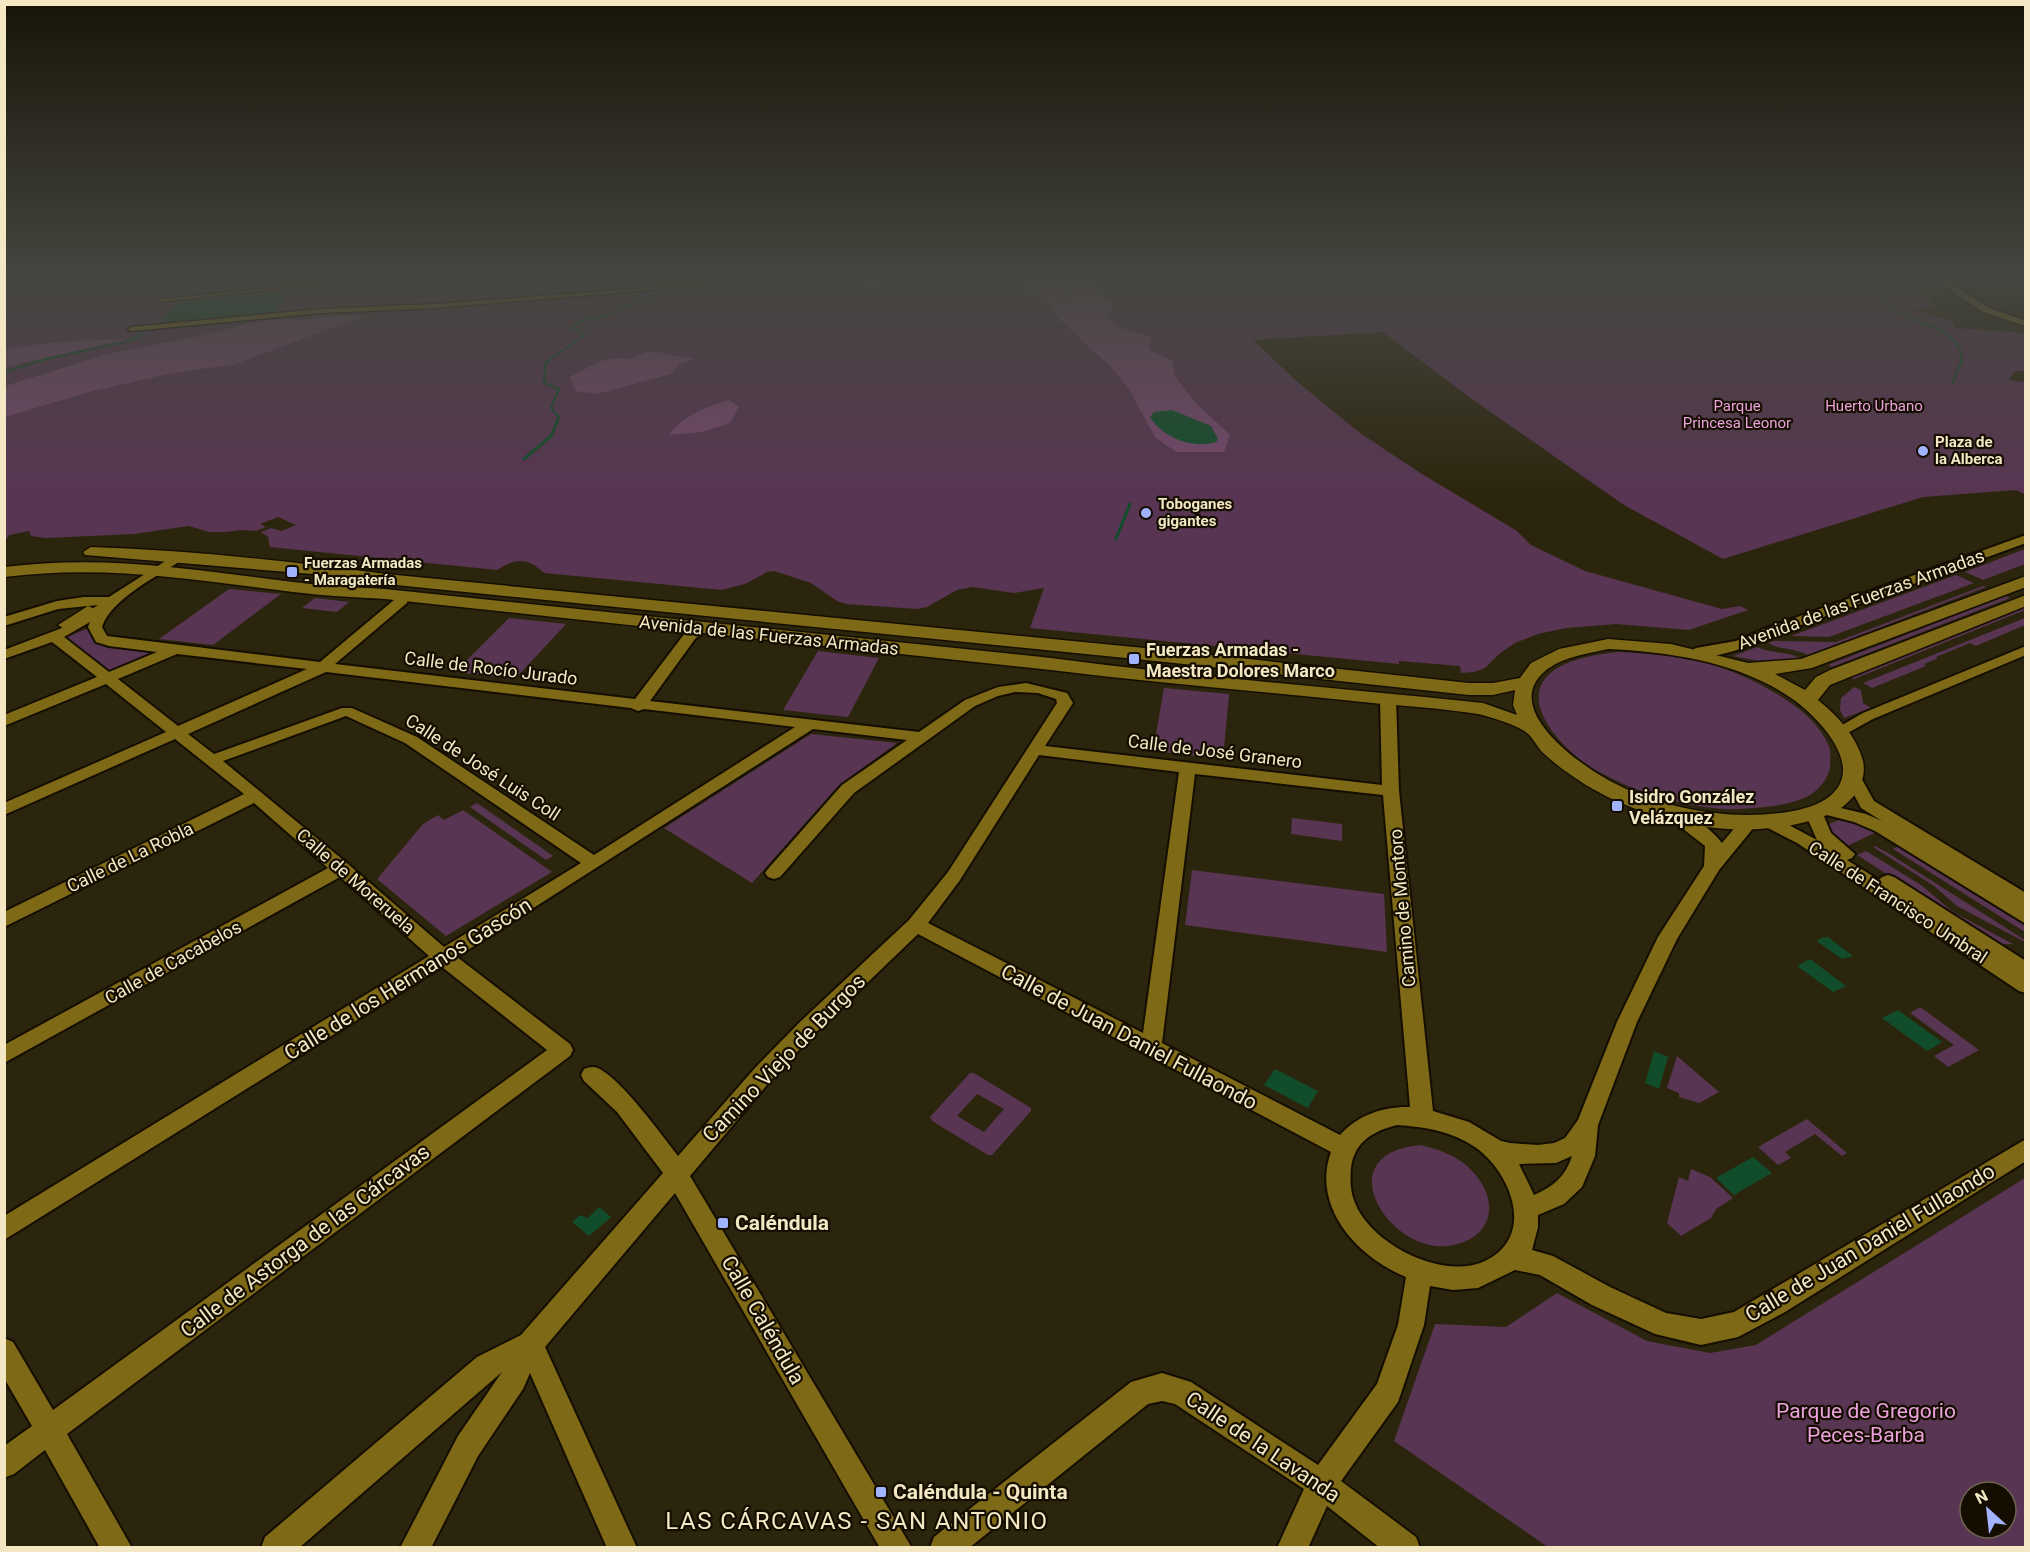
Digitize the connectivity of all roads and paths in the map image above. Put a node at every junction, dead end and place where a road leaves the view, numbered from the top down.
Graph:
1 (2025, 539) edge
2 (178, 557) junction
3 (4, 561) edge
4 (159, 571) junction
5 (4, 572) edge
6 (2025, 581) edge
7 (401, 596) junction
8 (2025, 600) edge
9 (113, 601) junction
10 (41, 613) dead end
11 (4, 622) edge
12 (702, 628) junction
13 (58, 631) junction
14 (174, 650) junction
15 (2025, 650) edge
16 (1696, 652) junction
17 (4, 655) edge
18 (322, 668) junction
19 (1745, 668) junction
20 (107, 680) junction
21 (1526, 682) junction
22 (1388, 699) junction
23 (1807, 701) junction
24 (639, 705) junction
25 (4, 721) edge
26 (809, 725) junction
27 (1530, 726) junction
28 (1838, 732) junction
29 (177, 734) junction
30 (922, 737) junction
31 (1034, 750) junction
32 (211, 760) junction
33 (1188, 768) junction
34 (1853, 778) junction
35 (1391, 791) junction
36 (256, 795) junction
37 (4, 810) edge
38 (1668, 810) junction
39 (1819, 811) junction
40 (1759, 822) junction
41 (594, 863) junction
42 (1713, 866) junction
43 (342, 868) junction
44 (774, 873) dead end
45 (2025, 902) edge
46 (2025, 917) edge
47 (4, 920) edge
48 (916, 925) junction
49 (443, 957) junction
50 (2025, 971) edge
51 (2025, 986) edge
52 (1151, 1049) junction
53 (562, 1050) joint
54 (4, 1055) edge
55 (592, 1075) dead end
56 (1422, 1117) junction
57 (1587, 1125) junction
58 (1344, 1148) junction
59 (1494, 1149) junction
60 (2025, 1149) edge
61 (675, 1174) junction
62 (1527, 1208) junction
63 (4, 1229) edge
64 (1510, 1258) junction
65 (1419, 1272) junction
66 (530, 1344) junction
67 (4, 1351) edge
68 (49, 1431) junction
69 (4, 1464) edge
70 (1322, 1484) junction
71 (117, 1548) edge
72 (276, 1548) edge
73 (415, 1548) edge
74 (622, 1548) edge
75 (897, 1548) edge
76 (945, 1548) edge
77 (1292, 1548) edge
78 (1405, 1548) edge

1 - 16 street, Avenida de las Fuerzas Armadas
2 - 3 street, Avenida de las Fuerzas Armadas
2 - 4 street
2 - 21 street, Avenida de las Fuerzas Armadas
4 - 5 street, Avenida de las Fuerzas Armadas
4 - 7 street, Avenida de las Fuerzas Armadas
4 - 9 street
6 - 19 street, Avenida de las Fuerzas Armadas
7 - 12 street, Avenida de las Fuerzas Armadas
7 - 18 street
8 - 23 street
9 - 11 street
9 - 13 street
9 - 14 street, Calle de Rocío Jurado
10 - 13 street
12 - 22 street, Avenida de las Fuerzas Armadas
12 - 24 street
13 - 17 street
13 - 20 street, Calle de Moreruela
14 - 18 street, Calle de Rocío Jurado
14 - 20 street
15 - 28 street
16 - 19 street
16 - 21 street
18 - 24 street, Calle de Rocío Jurado
18 - 29 street
19 - 23 street
20 - 25 street
20 - 29 street, Calle de Moreruela
21 - 27 street
22 - 27 street, Avenida de las Fuerzas Armadas
22 - 35 street, Camino de Montoro
23 - 28 street
24 - 26 street, Calle de Rocío Jurado
26 - 30 street, Calle de Rocío Jurado
26 - 41 street, Calle de los Hermanos Gascón
27 - 38 street
28 - 34 street
29 - 32 street, Calle de Moreruela
29 - 37 street
30 - 31 street, Camino Viejo de Burgos
30 - 44 street
31 - 33 street, Calle de José Granero
31 - 48 street, Camino Viejo de Burgos
32 - 36 street, Calle de Moreruela
32 - 41 street, Calle de José Luis Coll
33 - 35 street, Calle de José Granero
33 - 52 street
34 - 39 street
34 - 45 street
35 - 56 street, Camino de Montoro
36 - 43 street, Calle de Moreruela
36 - 47 street, Calle de La Robla
38 - 40 street
38 - 42 street
39 - 40 street
39 - 46 street
39 - 50 street, Calle de Francisco Umbral
40 - 42 street
40 - 51 street, Calle de Francisco Umbral
41 - 49 street, Calle de los Hermanos Gascón
42 - 57 street
43 - 49 street, Calle de Moreruela
43 - 54 street, Calle de Cacabelos
48 - 52 street, Calle de Juan Daniel Fullaondo
48 - 61 street, Camino Viejo de Burgos
49 - 53 street, Calle de Moreruela
49 - 63 street, Calle de los Hermanos Gascón
52 - 58 street, Calle de Juan Daniel Fullaondo
53 - 68 street, Calle de Astorga de las Cárcavas
55 - 61 street, Calle Caléndula
56 - 58 street
56 - 59 street
57 - 59 street
57 - 62 street
58 - 65 street
59 - 62 street
60 - 64 street, Calle de Juan Daniel Fullaondo
61 - 66 street, Camino Viejo de Burgos
61 - 75 street, Calle Caléndula
62 - 64 street
64 - 65 street
65 - 70 street
66 - 72 street
66 - 73 street, Camino Viejo de Burgos
66 - 74 street
67 - 68 street
68 - 69 street, Calle de Astorga de las Cárcavas
68 - 71 street
70 - 76 street, Calle de la Lavanda
70 - 77 street
70 - 78 street, Calle de la Lavanda

